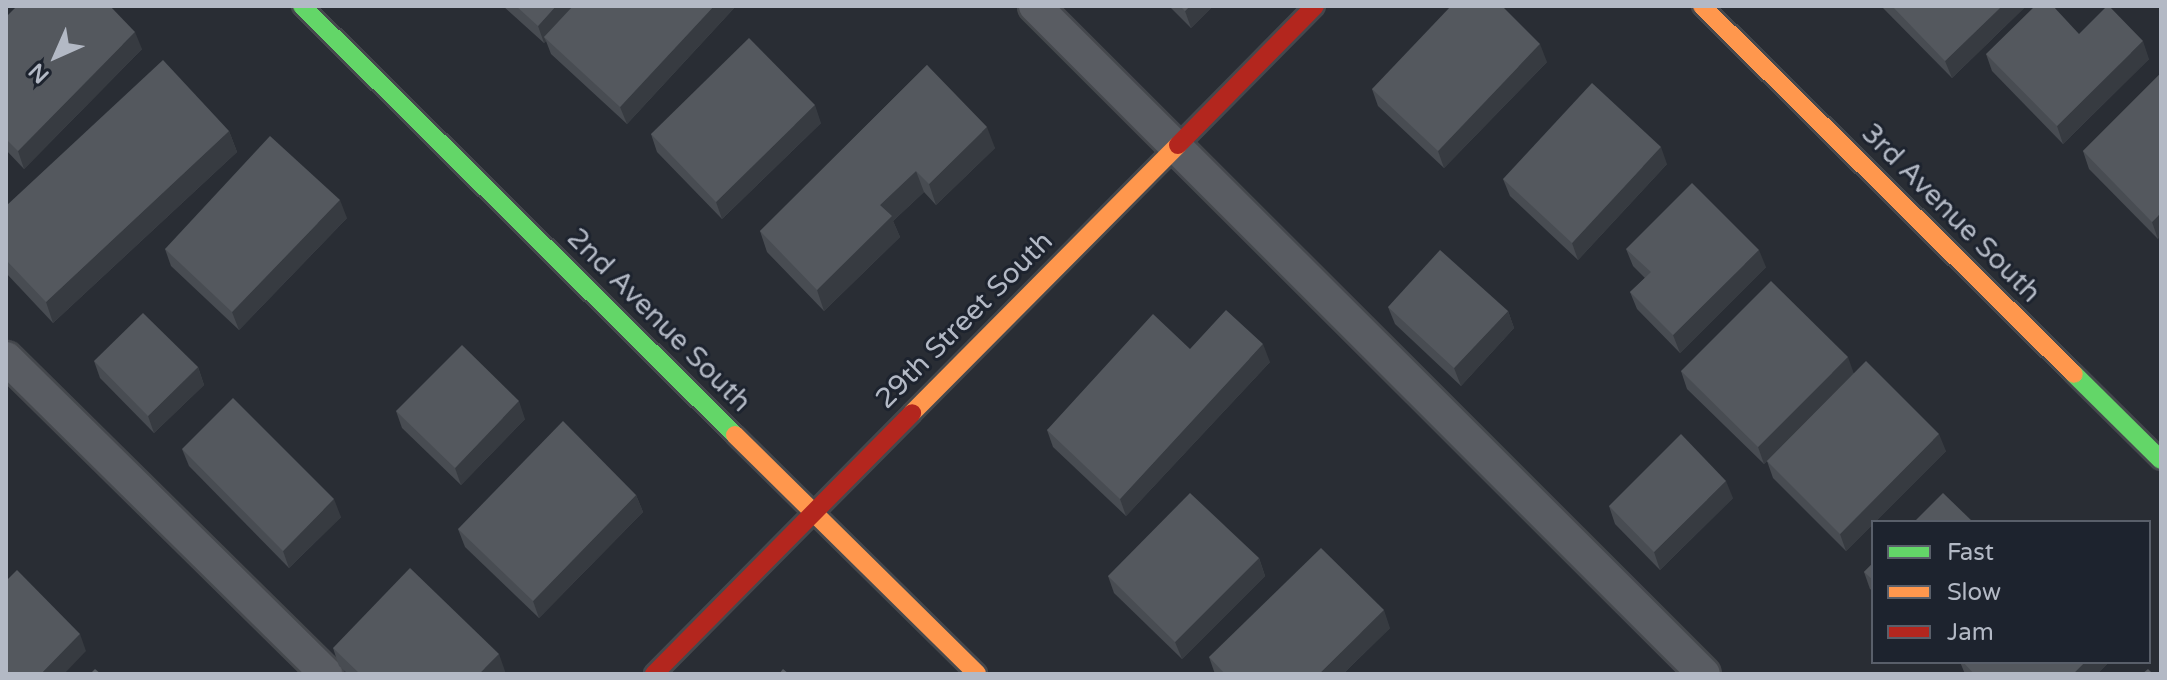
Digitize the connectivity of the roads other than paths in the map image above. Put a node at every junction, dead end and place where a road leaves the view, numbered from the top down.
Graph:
1 (302, 6) edge
2 (1035, 6) edge
3 (1315, 6) edge
4 (1702, 6) edge
5 (1177, 145) junction
6 (6, 358) edge
7 (2161, 460) edge
8 (813, 513) junction
9 (326, 674) edge
10 (654, 674) edge
11 (977, 674) edge
12 (1704, 674) edge

1 - 8 street, 2nd Avenue South
2 - 5 lane
3 - 5 street, 29th Street South
4 - 7 street, 3rd Avenue South
5 - 8 street, 29th Street South
5 - 12 lane
6 - 9 lane
8 - 10 street, 29th Street South
8 - 11 street, 2nd Avenue South

